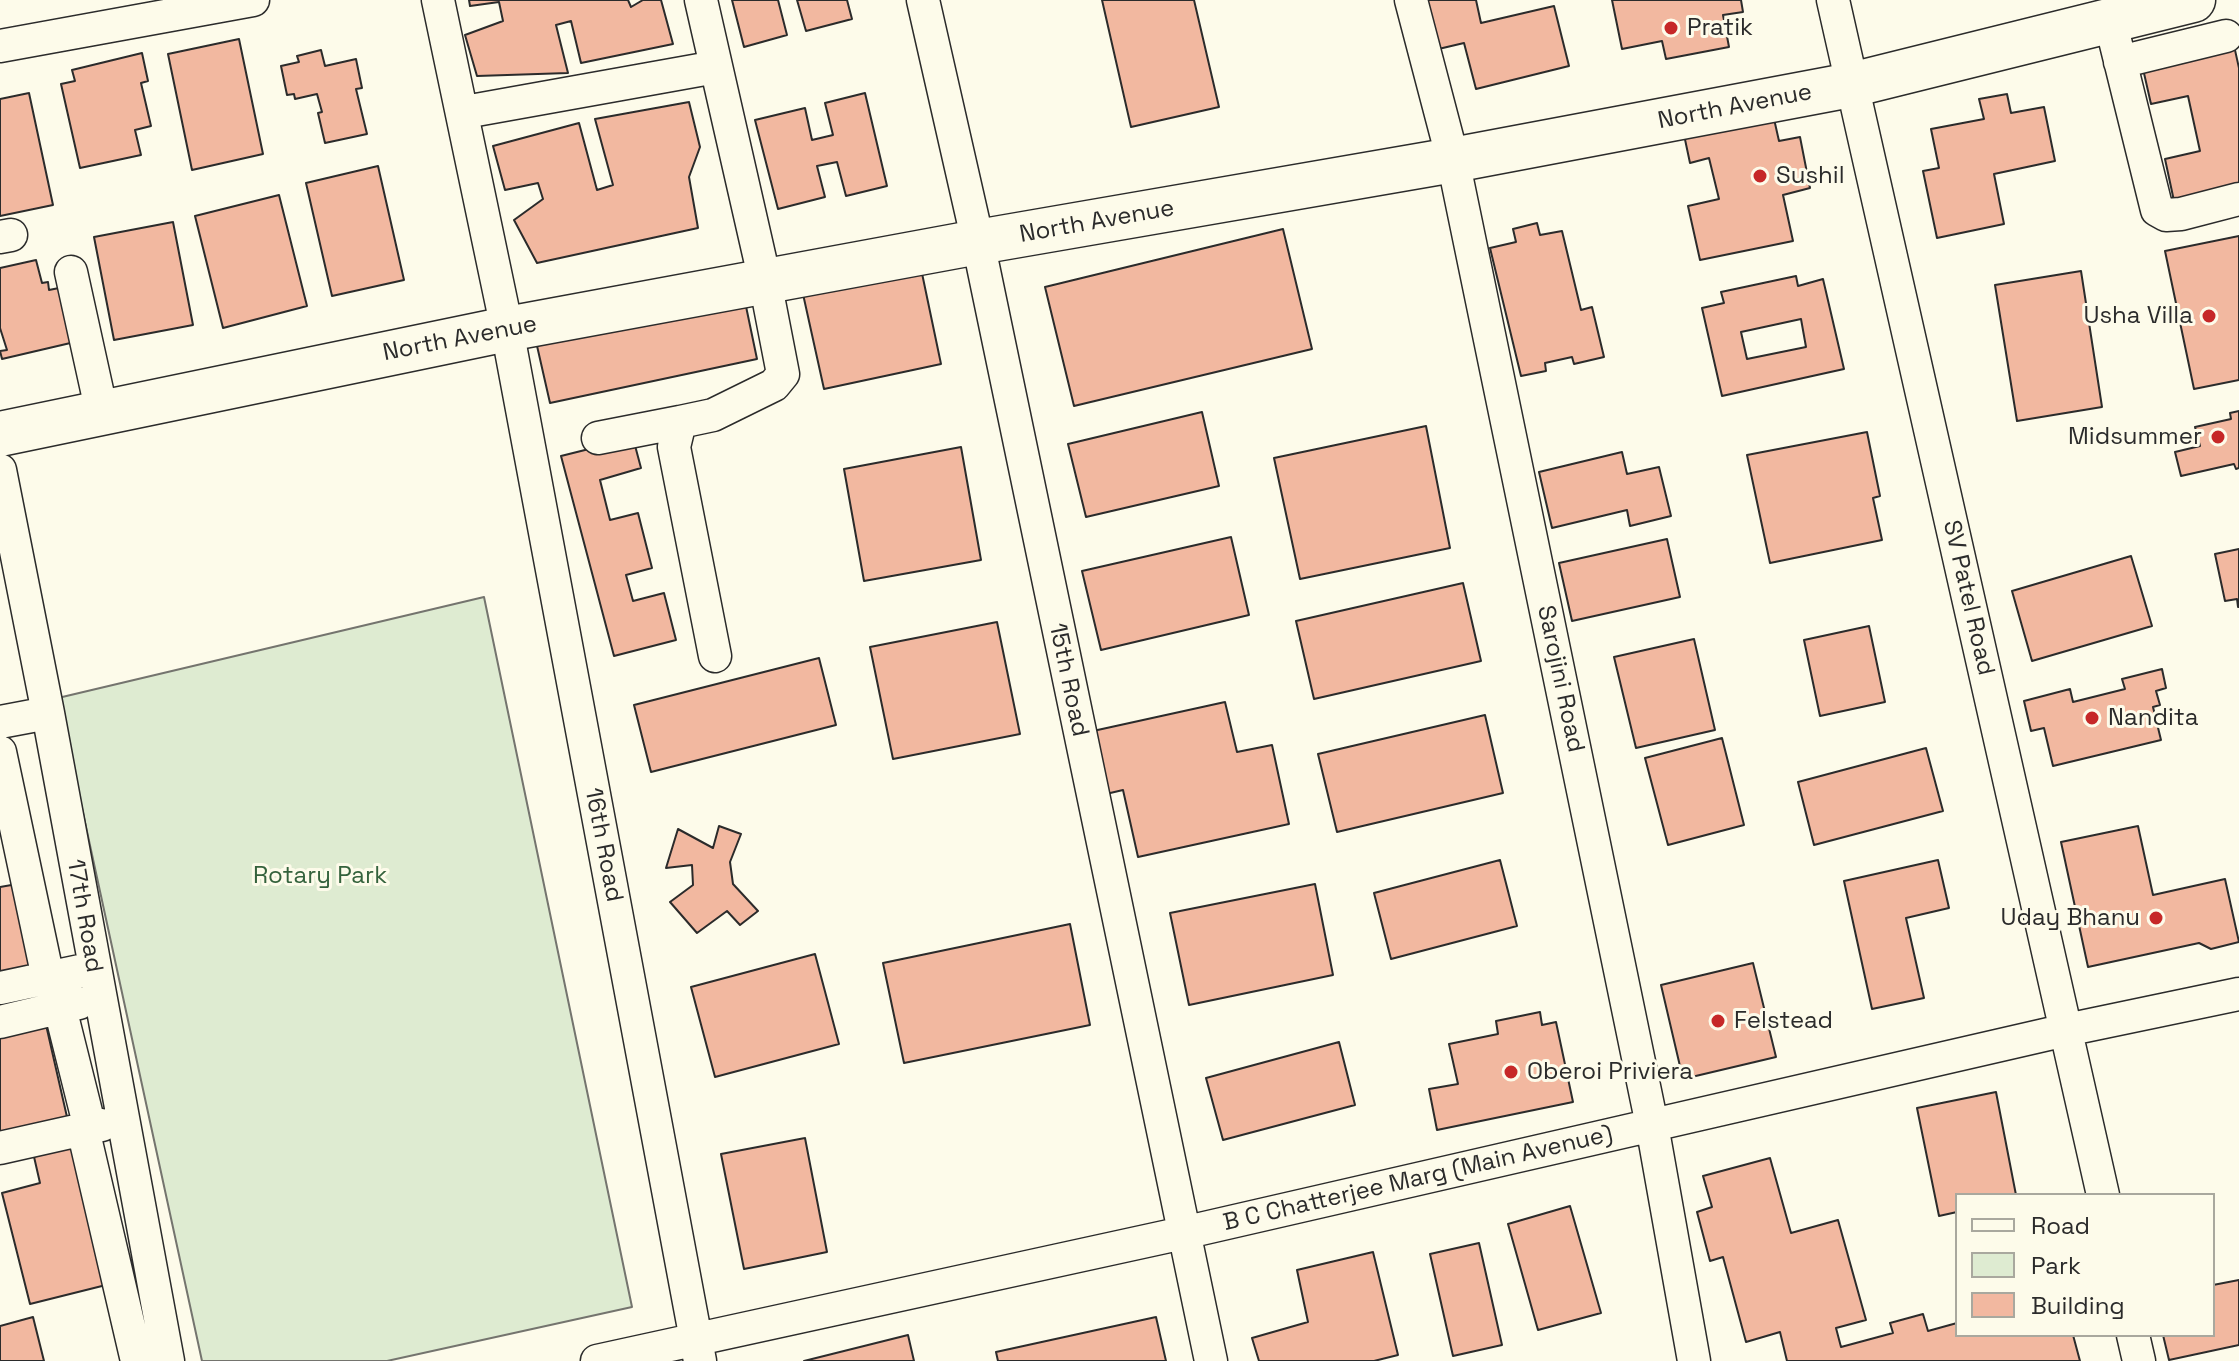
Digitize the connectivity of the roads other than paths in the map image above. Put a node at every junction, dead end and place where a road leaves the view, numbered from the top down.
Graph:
1 (253, 0) edge
2 (438, 0) edge
3 (701, 0) edge
4 (923, 0) edge
5 (1411, 0) edge
6 (1833, 0) edge
7 (2193, 0) edge
8 (2110, 20) junction
9 (2226, 36) dead end
10 (0, 46) edge
11 (2120, 62) junction
12 (716, 67) junction
13 (1851, 85) junction
14 (476, 110) dead end
15 (1453, 160) junction
16 (2239, 199) edge
17 (978, 242) junction
18 (71, 272) dead end
19 (765, 281) junction
20 (507, 329) junction
21 (102, 413) junction
22 (680, 422) junction
23 (0, 434) edge
24 (598, 438) dead end
25 (0, 470) edge
26 (715, 656) dead end
27 (48, 713) junction
28 (0, 722) edge
29 (0, 752) edge
30 (71, 842) junction
31 (11, 853) edge
32 (48, 978) junction
33 (96, 983) junction
34 (0, 988) edge
35 (2239, 994) edge
36 (60, 1008) junction
37 (0, 1022) edge
38 (2066, 1030) junction
39 (121, 1114) junction
40 (85, 1123) junction
41 (1652, 1125) junction
42 (0, 1136) edge
43 (0, 1148) edge
44 (2103, 1193) edge
45 (1183, 1233) junction
46 (2133, 1337) edge
47 (150, 1350) edge
48 (697, 1350) edge
49 (597, 1361) edge
50 (1211, 1361) edge
51 (1694, 1361) edge
52 (2139, 1361) edge

1 - 10 street
2 - 20 street, 16th Road
3 - 12 street
4 - 17 street, 15th Road
5 - 15 street, Sarojini Road
6 - 13 street, SV Patel Road
7 - 8 street, North Avenue
8 - 11 street
8 - 13 street, North Avenue
9 - 11 street
11 - 16 street
12 - 14 street
12 - 19 street
13 - 15 street, North Avenue
13 - 38 street, SV Patel Road
15 - 17 street, North Avenue
15 - 41 street, Sarojini Road
17 - 19 street, North Avenue
17 - 45 street, 15th Road
18 - 21 street
19 - 20 street, North Avenue
19 - 22 street
20 - 21 street, North Avenue
20 - 48 street, 16th Road
21 - 23 street, North Avenue
22 - 24 street
22 - 26 street
25 - 27 street, 17th Road
27 - 28 street
27 - 30 street, 17th Road
29 - 31 street
30 - 31 street
30 - 33 street, 17th Road
31 - 32 street
32 - 33 street
32 - 34 street
33 - 36 street
33 - 39 street, 17th Road
35 - 38 street, B C Chatterjee Marg (Main Avenue)
36 - 37 street
36 - 40 street
38 - 41 street, B C Chatterjee Marg (Main Avenue)
38 - 44 street, SV Patel Road
39 - 40 street
39 - 47 street, 17th Road
40 - 42 street
40 - 43 street
40 - 47 street
41 - 45 street, B C Chatterjee Marg (Main Avenue)
41 - 51 street, Sarojini Road
45 - 48 street, B C Chatterjee Marg (Main Avenue)
45 - 50 street, 15th Road
46 - 52 street
48 - 49 street, B C Chatterjee Marg (Main Avenue)

